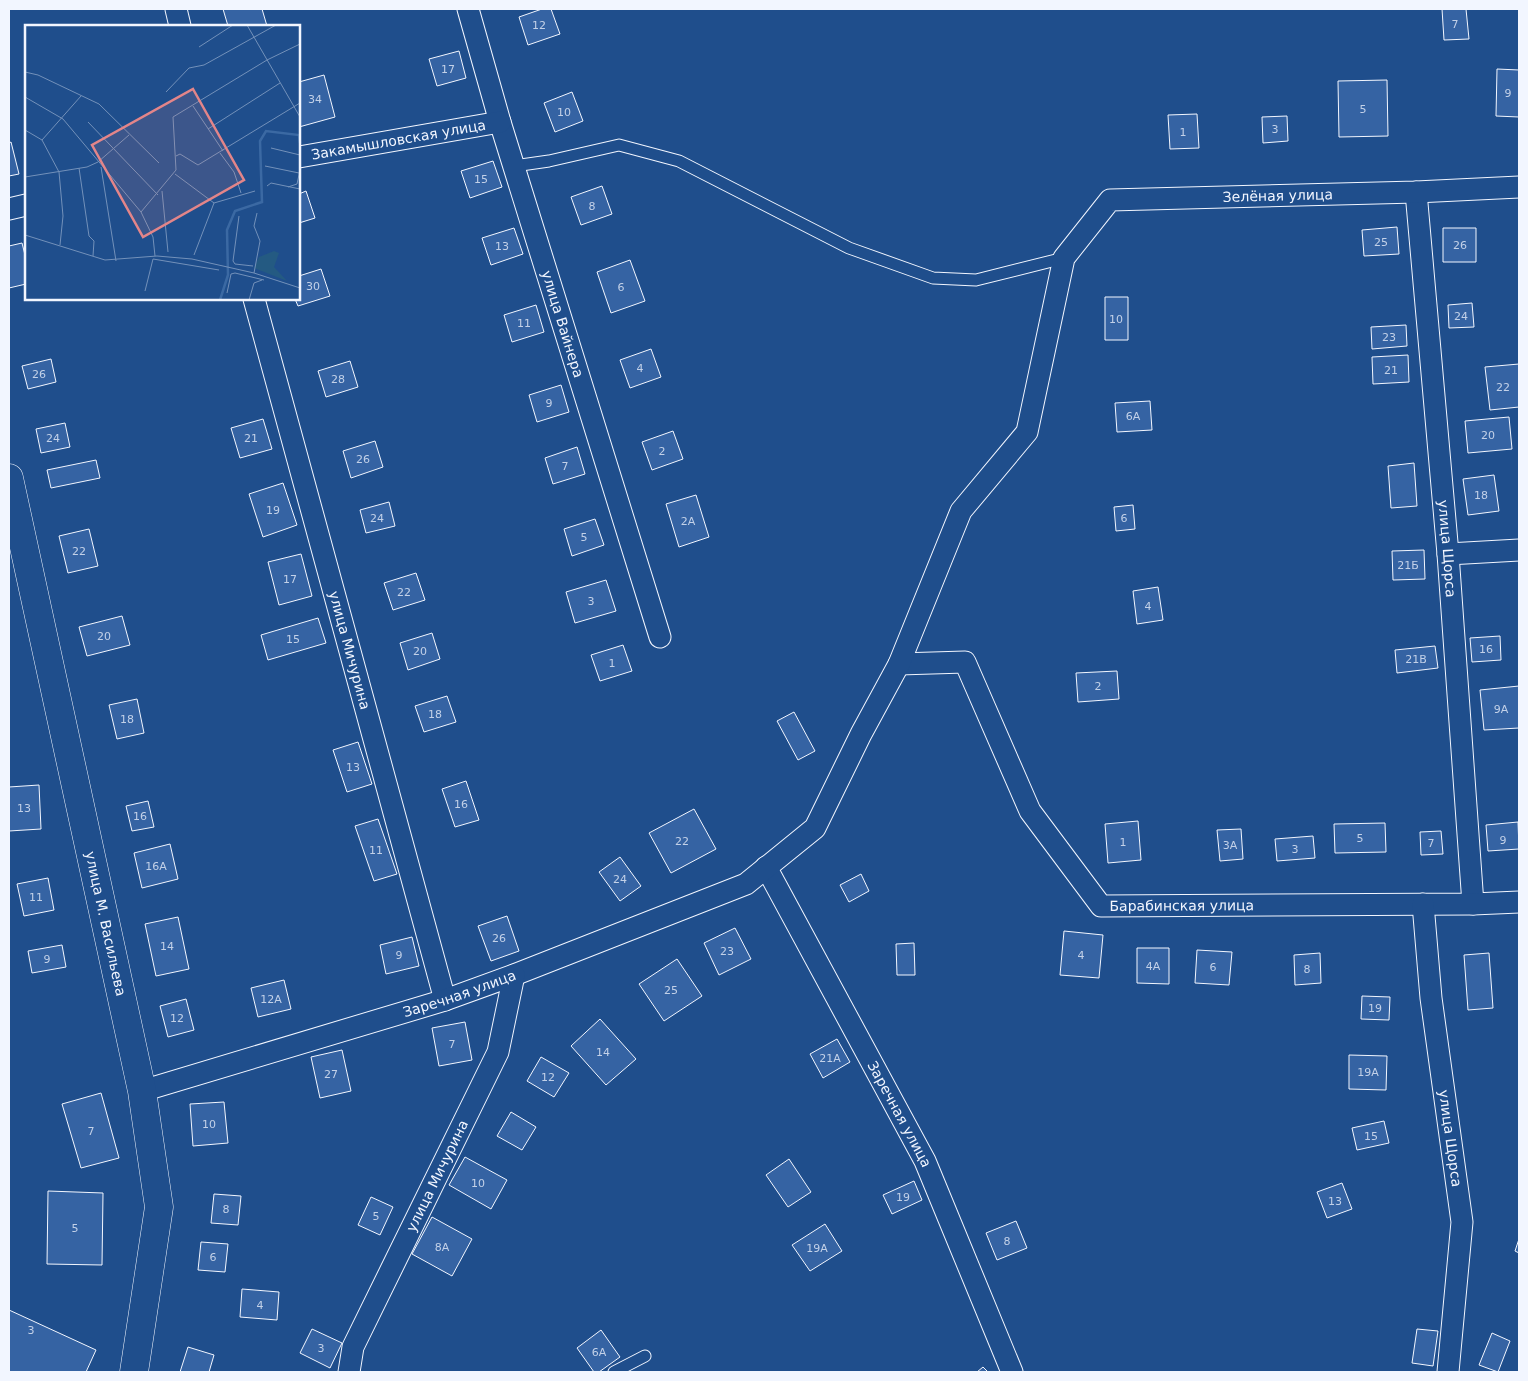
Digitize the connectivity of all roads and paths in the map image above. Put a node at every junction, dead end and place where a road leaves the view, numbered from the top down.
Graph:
1 (176, 9) edge
2 (468, 9) edge
3 (180, 25) edge
4 (500, 122) junction
5 (300, 157) edge
6 (514, 166) junction
7 (1519, 187) edge
8 (1416, 192) junction
9 (25, 204) edge
10 (9, 209) edge
11 (1064, 258) junction
12 (254, 300) edge
13 (9, 478) edge
14 (1519, 550) edge
15 (1448, 554) junction
16 (660, 637) dead end
17 (899, 664) junction
18 (766, 868) junction
19 (1519, 902) edge
20 (1423, 904) junction
21 (1473, 904) junction
22 (514, 975) junction
23 (446, 1000) junction
24 (142, 1091) junction
25 (645, 1356) dead end
26 (134, 1372) edge
27 (349, 1372) edge
28 (614, 1372) edge
29 (1012, 1372) edge
30 (1448, 1372) edge

1 - 3 street
2 - 4 street, улица Вайнера
4 - 5 street, Закамышловская улица
4 - 6 street, улица Вайнера
6 - 11 lane
6 - 16 street, улица Вайнера
7 - 8 street, Зелёная улица
8 - 11 street, Зелёная улица
8 - 15 street, улица Щорса
9 - 10 street
11 - 17 street, Заречная улица
12 - 23 street, улица Мичурина
13 - 24 street, улица М. Васильева
14 - 15 street
15 - 21 street, улица Щорса
17 - 18 street, Заречная улица
17 - 20 street, Барабинская улица
18 - 22 street, Заречная улица
18 - 29 street, Заречная улица
19 - 21 street, Барабинская улица
20 - 21 street, Барабинская улица
20 - 30 street, улица Щорса
22 - 23 street, Заречная улица
22 - 27 street, улица Мичурина
23 - 24 street, Заречная улица
24 - 26 street, улица М. Васильева
25 - 28 lane

